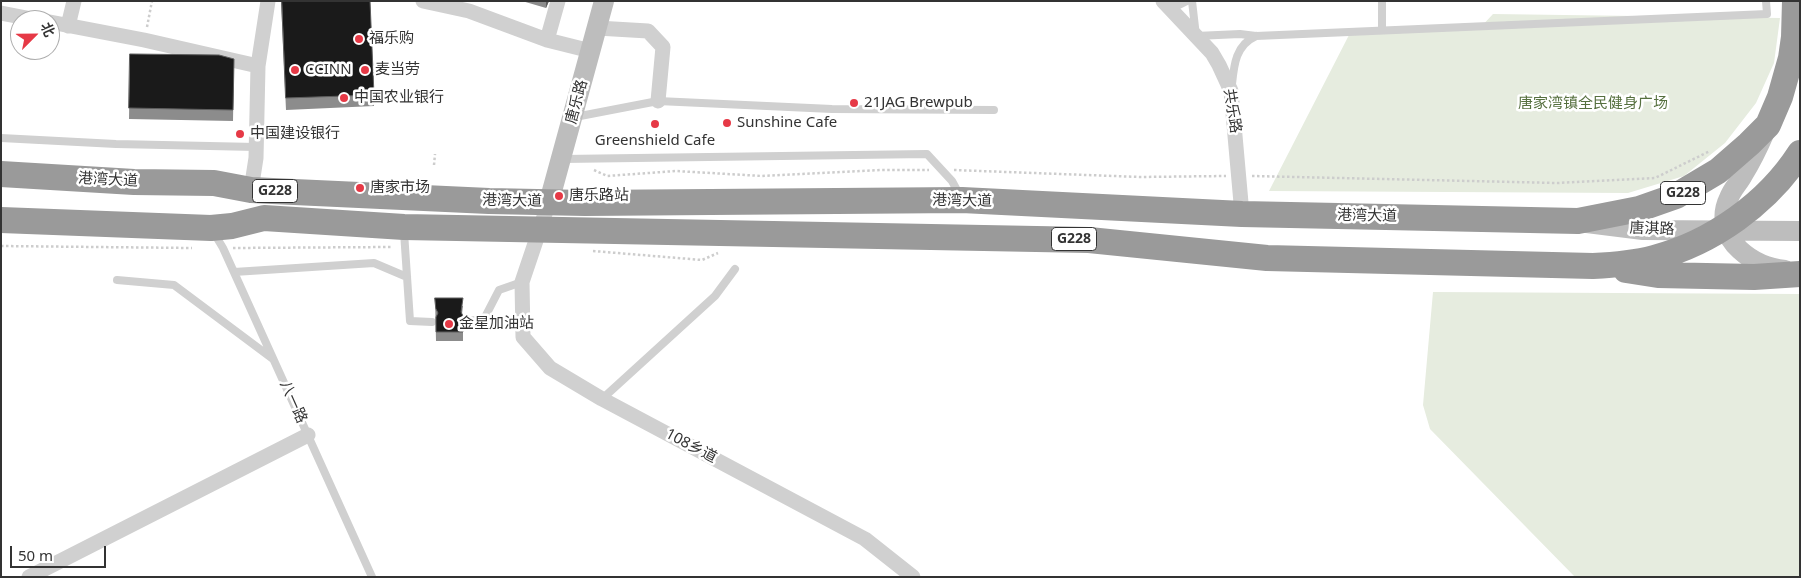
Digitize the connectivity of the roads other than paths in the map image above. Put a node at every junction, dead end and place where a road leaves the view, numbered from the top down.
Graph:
1 (74, 1) edge
2 (268, 1) edge
3 (423, 1) edge
4 (558, 1) edge
5 (604, 1) edge
6 (1186, 1) edge
7 (1192, 1) edge
8 (1382, 1) edge
9 (1766, 1) edge
10 (1795, 1) edge
11 (1165, 3) edge
12 (60, 24) edge
13 (68, 26) junction
14 (597, 28) junction
15 (1382, 30) junction
16 (1196, 36) junction
17 (1256, 36) junction
18 (547, 40) junction
19 (591, 51) junction
20 (258, 66) junction
21 (1231, 91) junction
22 (658, 101) junction
23 (994, 110) dead end
24 (573, 117) junction
25 (1768, 125) junction
26 (1, 138) edge
27 (256, 147) junction
28 (1800, 153) edge
29 (561, 159) junction
30 (1, 174) edge
31 (251, 190) junction
32 (962, 200) junction
33 (550, 202) junction
34 (1242, 214) junction
35 (1, 220) edge
36 (1578, 221) junction
37 (1723, 229) junction
38 (540, 230) junction
39 (1800, 231) edge
40 (405, 237) junction
41 (217, 238) junction
42 (1608, 265) junction
43 (735, 269) dead end
44 (234, 272) junction
45 (1800, 273) edge
46 (408, 277) junction
47 (117, 280) dead end
48 (522, 282) junction
49 (467, 321) dead end
50 (432, 322) dead end
51 (274, 359) junction
52 (602, 399) junction
53 (308, 435) junction
54 (29, 577) edge
55 (372, 577) edge
56 (913, 577) edge

1 - 13 street
2 - 20 street
3 - 18 street
4 - 18 street
5 - 14 main road, 唐乐路
6 - 11 lane
7 - 16 lane
8 - 15 lane
9 - 15 lane
10 - 25 highway, 港湾大道 / G228
11 - 16 street, 共乐路
12 - 13 street
13 - 20 street
14 - 19 main road, 唐乐路
14 - 22 street
15 - 17 lane
16 - 17 lane
16 - 21 street, 共乐路
17 - 21 lane
18 - 19 street
19 - 24 main road, 唐乐路
20 - 27 street
21 - 34 street, 共乐路
22 - 23 lane
22 - 24 lane
24 - 29 main road, 唐乐路
25 - 36 highway, 港湾大道 / G228
25 - 37 main road
26 - 27 lane
27 - 31 street
28 - 37 highway, 港湾大道 / G228
29 - 32 lane
29 - 33 main road, 唐乐路
30 - 31 highway, 港湾大道 / G228
31 - 33 highway, 港湾大道 / G228
32 - 33 highway, 港湾大道 / G228
32 - 34 highway, 港湾大道 / G228
33 - 38 street
34 - 36 highway, 港湾大道 / G228
35 - 41 highway, 港湾大道 / G228
36 - 37 main road, 唐淇路
37 - 39 main road, 唐淇路
37 - 42 highway, 港湾大道 / G228
37 - 45 main road
38 - 40 highway, 港湾大道 / G228
38 - 42 highway, 港湾大道 / G228
38 - 48 street
40 - 41 highway, 港湾大道 / G228
40 - 46 lane
41 - 44 lane, 八一路
42 - 45 highway
43 - 52 lane
44 - 46 lane
44 - 51 lane, 八一路
46 - 50 lane
47 - 51 lane
48 - 49 lane
48 - 52 street, 108乡道
51 - 53 lane, 八一路
52 - 56 street, 108乡道
53 - 54 street
53 - 55 lane, 八一路

